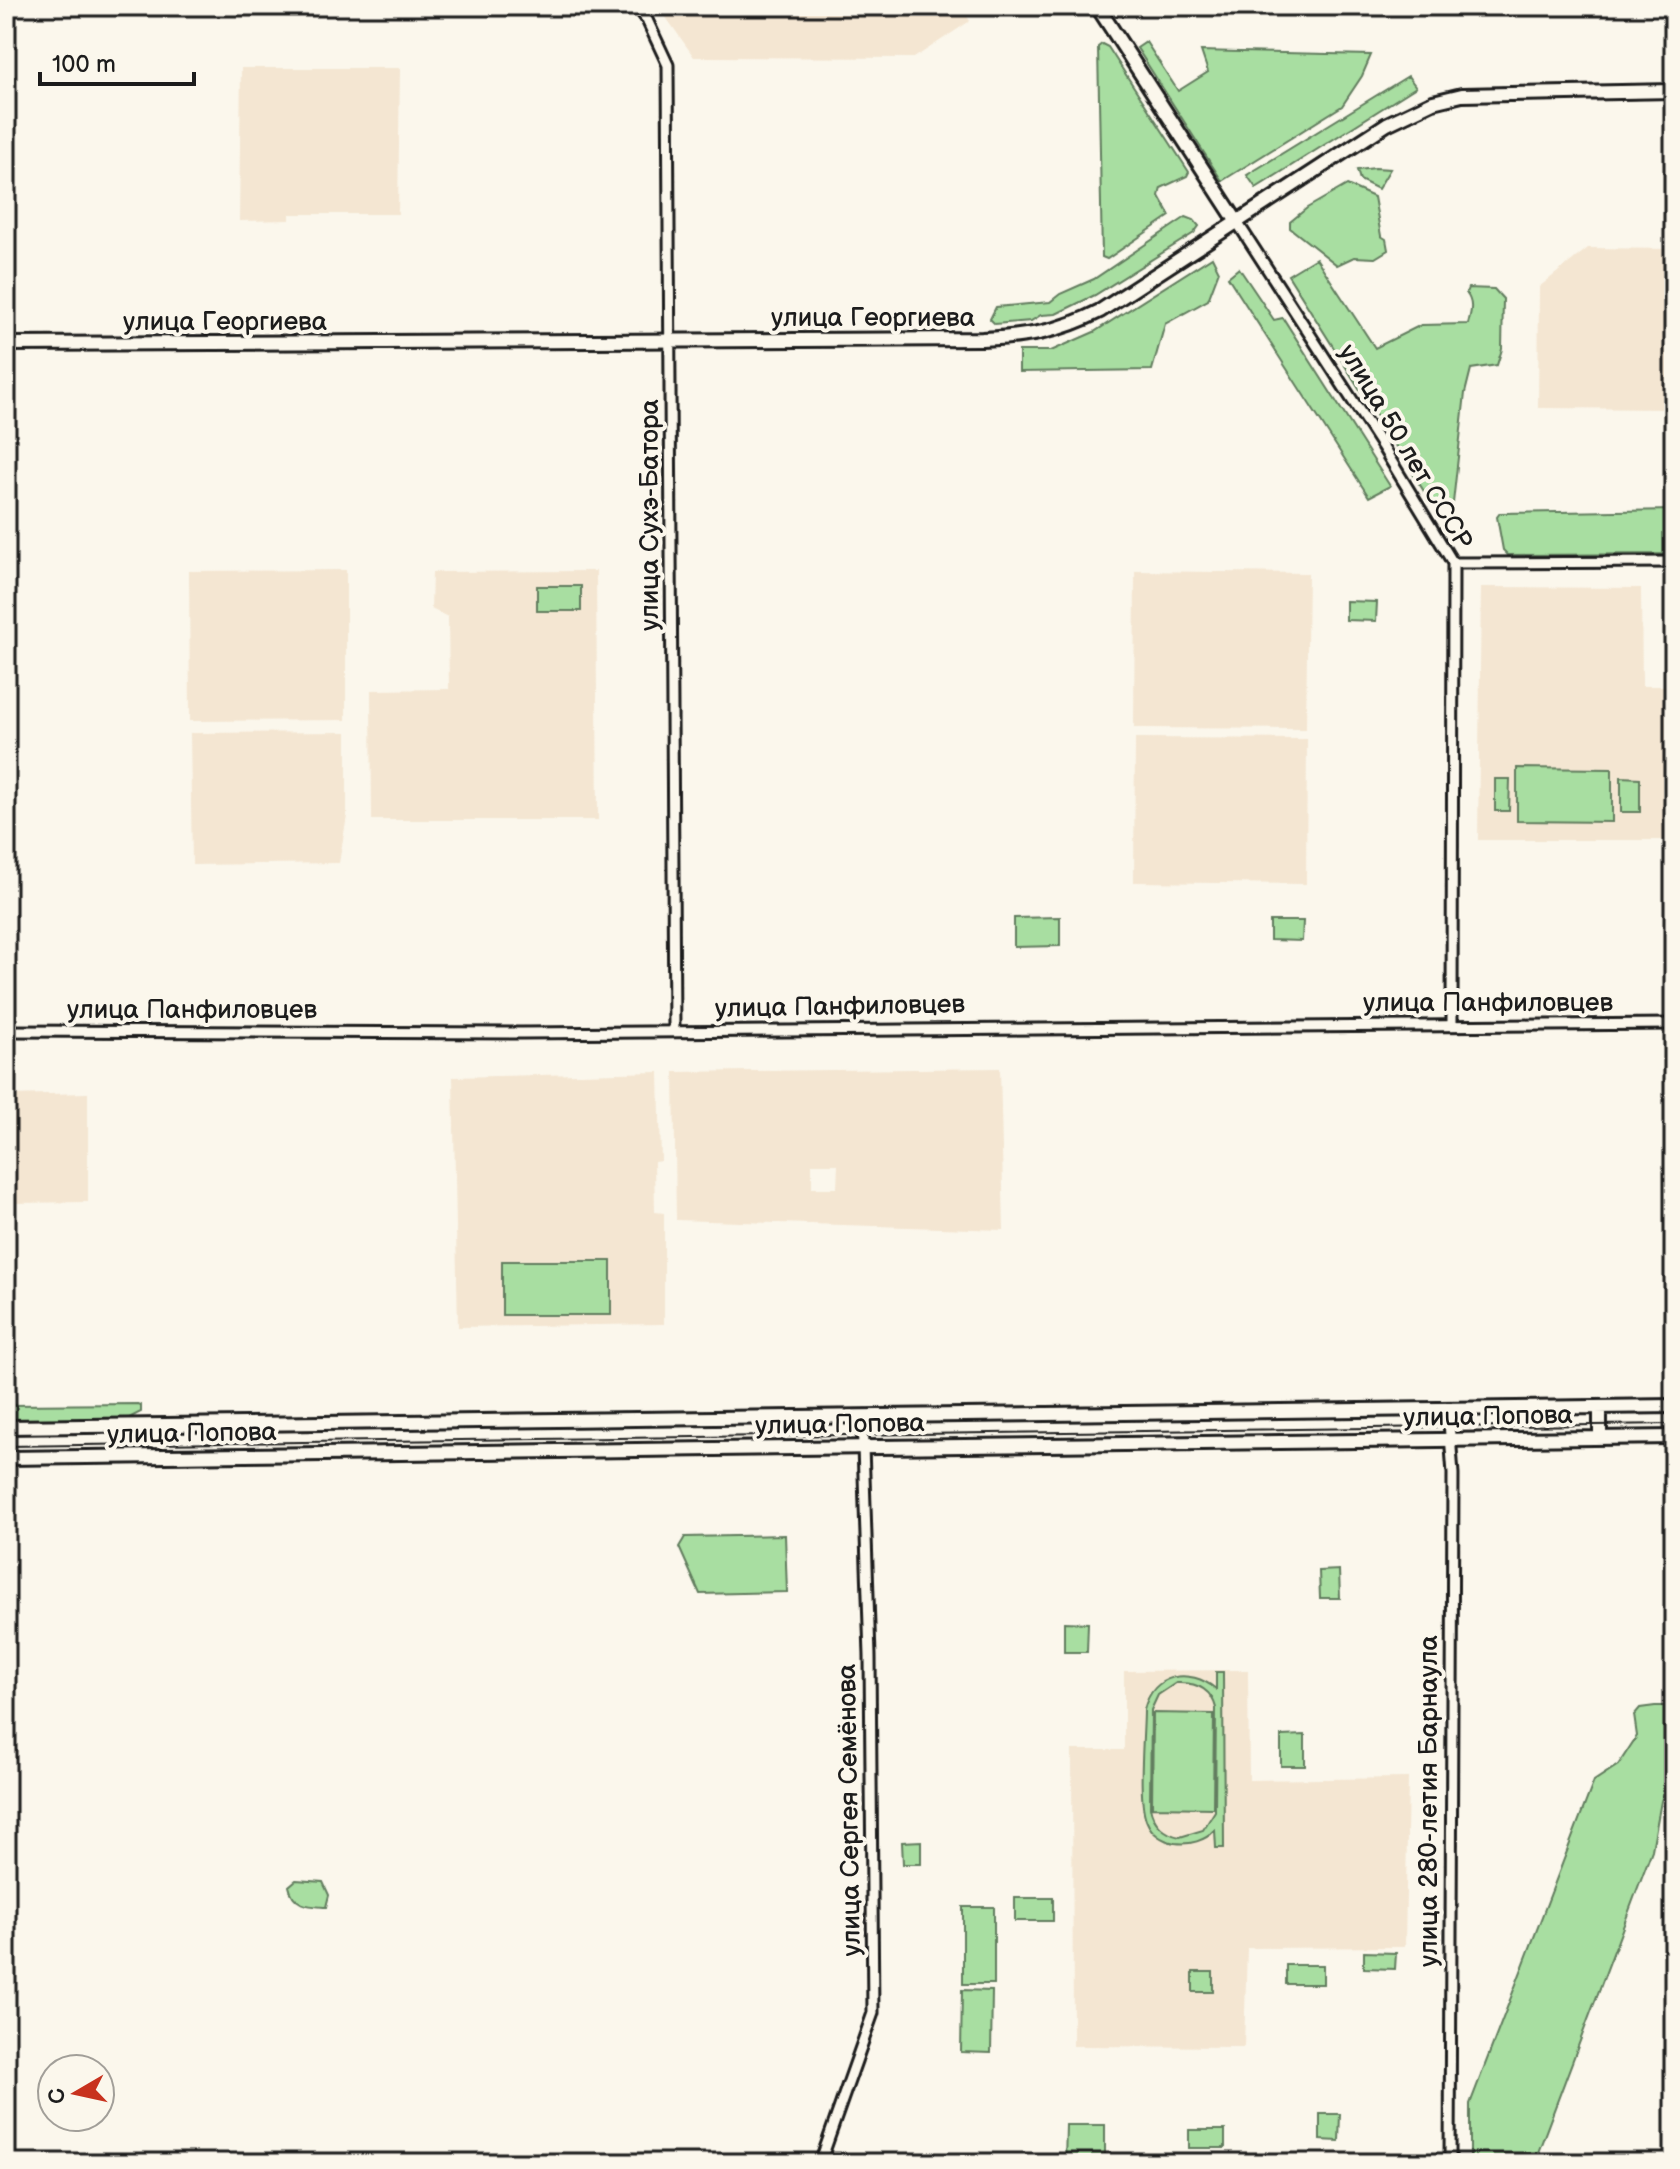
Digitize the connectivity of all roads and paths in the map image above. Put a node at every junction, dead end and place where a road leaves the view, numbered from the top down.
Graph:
1 (637, 6) edge
2 (1097, 6) edge
3 (1674, 91) edge
4 (1237, 222) junction
5 (671, 341) junction
6 (6, 344) edge
7 (1674, 562) edge
8 (1453, 563) junction
9 (1674, 1024) edge
10 (1452, 1025) junction
11 (6, 1031) edge
12 (674, 1031) junction
13 (1674, 1406) edge
14 (1600, 1407) junction
15 (1448, 1409) junction
16 (862, 1416) junction
17 (6, 1427) edge
18 (1600, 1437) junction
19 (1674, 1437) edge
20 (1452, 1440) junction
21 (862, 1447) junction
22 (6, 1458) edge
23 (820, 2163) edge
24 (1450, 2163) edge

1 - 5 street, улица Сухэ-Батора
2 - 4 main road, улица 50 лет СССР
3 - 4 main road, улица Георгиева
4 - 5 main road, улица Георгиева
4 - 8 street, улица 50 лет СССР
5 - 6 main road, улица Георгиева
5 - 12 street, улица Сухэ-Батора
7 - 8 street
8 - 10 street, улица 50 лет СССР
9 - 10 street, улица Панфиловцев
10 - 12 street, улица Панфиловцев
11 - 12 street, улица Панфиловцев
13 - 14 main road, улица Попова
14 - 15 main road, улица Попова
14 - 18 main road
15 - 16 main road, улица Попова
15 - 20 street, улица 280-летия Барнаула
16 - 17 main road, улица Попова
16 - 21 street, улица Сергея Семёнова
18 - 19 main road, улица Попова
18 - 20 main road, улица Попова
20 - 21 main road, улица Попова
20 - 24 street, улица 280-летия Барнаула
21 - 22 main road, улица Попова
21 - 23 street, улица Сергея Семёнова

